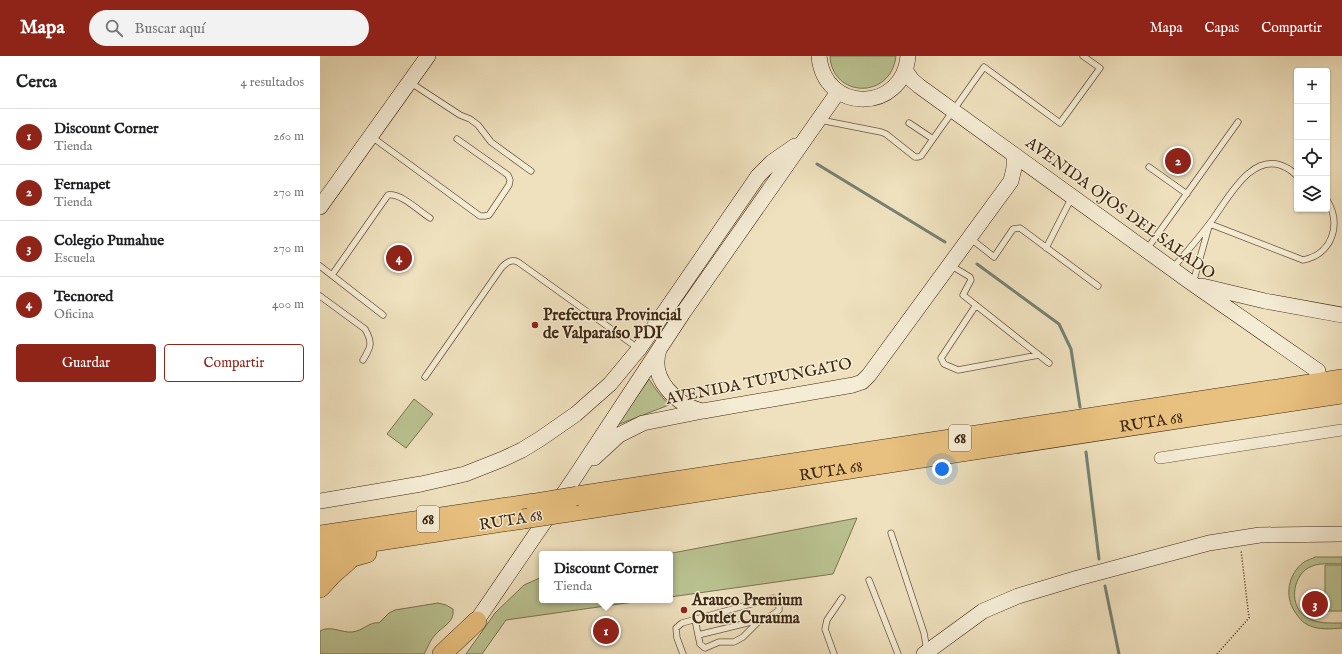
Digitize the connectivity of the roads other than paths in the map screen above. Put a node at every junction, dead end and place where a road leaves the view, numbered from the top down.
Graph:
1 (428, 56) edge
2 (819, 56) edge
3 (1083, 56) edge
4 (906, 63) edge
5 (409, 82) junction
6 (838, 92) junction
7 (953, 111) junction
8 (818, 120) junction
9 (1238, 122) dead end
10 (909, 123) dead end
11 (808, 134) junction
12 (371, 136) junction
13 (457, 139) dead end
14 (933, 139) junction
15 (1014, 155) junction
16 (1149, 166) dead end
17 (531, 171) dead end
18 (1294, 173) edge
19 (1187, 194) junction
20 (1072, 197) junction
21 (322, 202) edge
22 (1330, 205) edge
23 (430, 218) dead end
24 (1210, 224) junction
25 (969, 238) junction
26 (1046, 248) junction
27 (1146, 250) junction
28 (949, 265) junction
29 (320, 266) edge
30 (1172, 269) junction
31 (332, 275) junction
32 (1193, 284) junction
33 (1098, 286) dead end
34 (320, 296) edge
35 (976, 305) junction
36 (383, 315) dead end
37 (1342, 315) edge
38 (639, 349) junction
39 (659, 349) junction
40 (1039, 355) junction
41 (363, 360) dead end
42 (1049, 363) dead end
43 (1318, 371) dead end
44 (425, 377) dead end
45 (1342, 379) edge
46 (1342, 394) edge
47 (704, 411) junction
48 (1342, 430) edge
49 (1160, 458) dead end
50 (575, 477) junction
51 (320, 501) edge
52 (573, 504) junction
53 (892, 533) dead end
54 (1342, 534) edge
55 (320, 535) edge
56 (415, 536) junction
57 (320, 550) edge
58 (352, 557) junction
59 (320, 566) edge
60 (869, 580) dead end
61 (320, 588) edge
62 (842, 598) dead end
63 (694, 620) junction
64 (760, 620) junction
65 (477, 621) junction
66 (698, 635) junction
67 (925, 653) edge
68 (442, 654) edge
69 (454, 654) edge
70 (683, 654) edge
71 (834, 654) edge
72 (898, 654) edge

1 - 5 main road
2 - 6 main road
3 - 7 lane
4 - 6 main road, AVENIDA OJOS DEL SALADO
4 - 7 main road, AVENIDA OJOS DEL SALADO
5 - 12 main road
5 - 17 lane
6 - 8 main road, AVENIDA TUPUNGATO
7 - 14 lane
7 - 15 main road, AVENIDA OJOS DEL SALADO
8 - 11 main road, AVENIDA TUPUNGATO
8 - 14 lane
9 - 19 lane
10 - 14 lane
11 - 38 main road, AVENIDA TUPUNGATO
11 - 39 main road, AVENIDA TUPUNGATO
12 - 13 lane
12 - 21 main road
15 - 20 main road, AVENIDA OJOS DEL SALADO
15 - 25 main road, AVENIDA TUPUNGATO
16 - 19 lane
18 - 24 lane
19 - 27 lane
20 - 26 lane
20 - 27 main road, AVENIDA OJOS DEL SALADO
22 - 24 lane
23 - 31 lane
24 - 30 lane
24 - 32 lane
25 - 26 lane
25 - 28 main road, AVENIDA TUPUNGATO
26 - 33 lane
27 - 30 main road, AVENIDA OJOS DEL SALADO
28 - 35 lane
28 - 47 main road, AVENIDA TUPUNGATO
29 - 31 lane
30 - 32 main road, AVENIDA OJOS DEL SALADO
31 - 36 lane
32 - 37 main road
32 - 43 main road, AVENIDA OJOS DEL SALADO
34 - 41 lane
35 - 40 lane
35 - 40 lane
38 - 44 lane
38 - 51 main road, AVENIDA TUPUNGATO
39 - 47 main road
39 - 50 main road, AVENIDA TUPUNGATO
40 - 42 lane
45 - 52 highway, RUTA 68 / 68
46 - 52 highway, RUTA 68 / 68
47 - 50 main road, AVENIDA TUPUNGATO
48 - 49 street
50 - 65 main road, AVENIDA TUPUNGATO
52 - 55 highway, RUTA 68 / 68, bridge
52 - 56 highway, RUTA 68 / 68, bridge
53 - 67 lane
54 - 67 main road
56 - 57 highway, RUTA 68 / 68
56 - 58 highway
58 - 59 highway
58 - 61 highway
60 - 72 lane
62 - 71 lane
63 - 64 lane
63 - 66 lane
63 - 70 lane
64 - 66 lane
64 - 66 lane
65 - 68 highway
65 - 69 main road, AVENIDA TUPUNGATO

